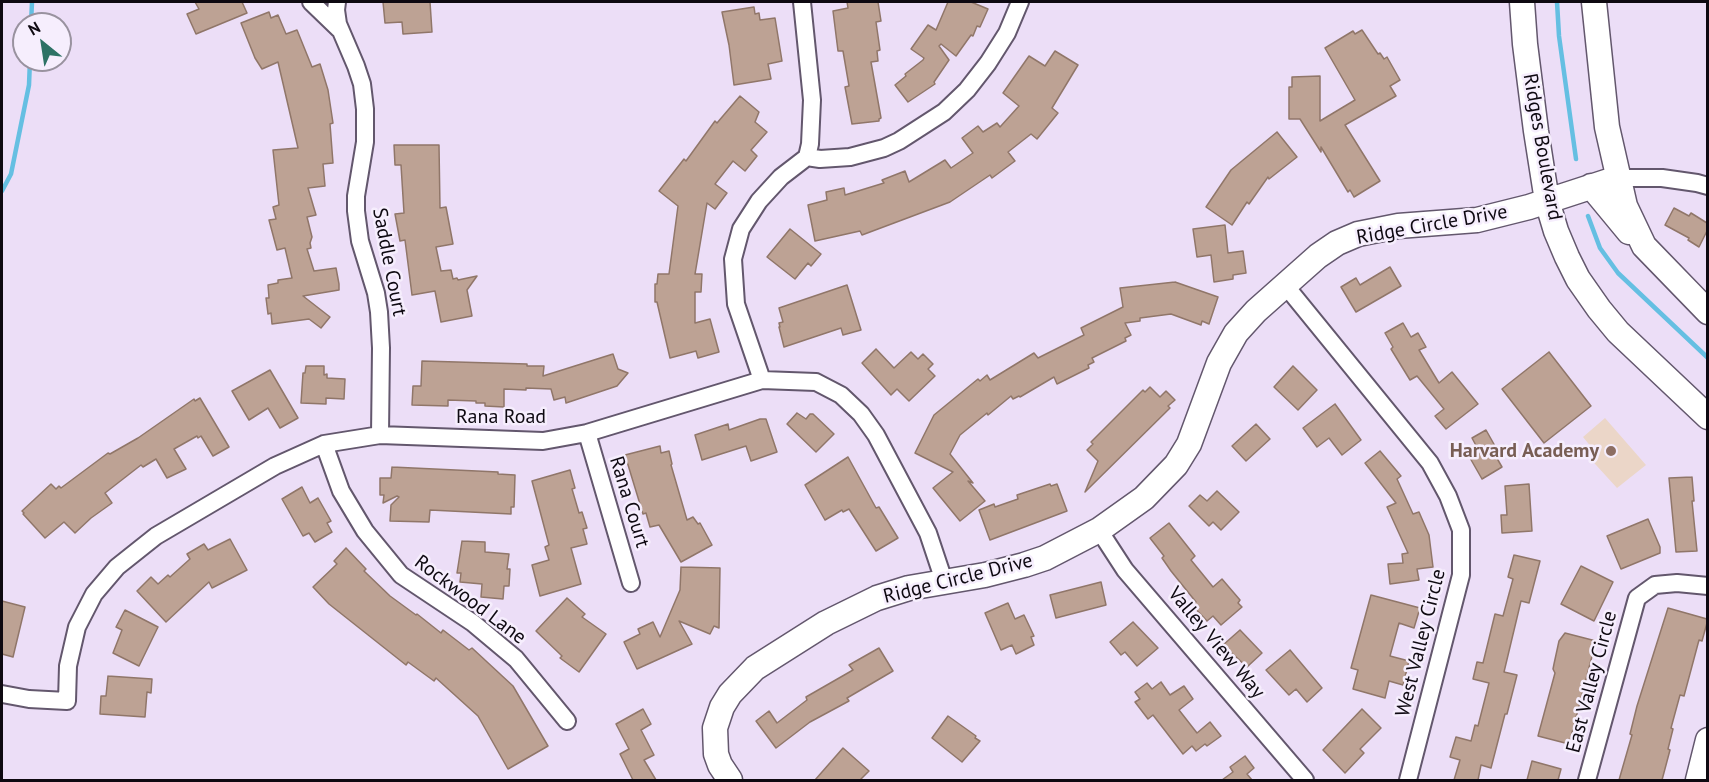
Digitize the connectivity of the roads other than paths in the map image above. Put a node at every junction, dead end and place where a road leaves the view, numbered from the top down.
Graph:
1 (311, 2) edge
2 (337, 2) edge
3 (802, 2) edge
4 (1020, 2) edge
5 (1522, 2) edge
6 (1594, 2) edge
7 (340, 30) junction
8 (807, 158) junction
9 (1618, 178) junction
10 (1591, 186) junction
11 (1707, 186) edge
12 (1547, 201) junction
13 (1644, 246) junction
14 (1285, 285) junction
15 (1707, 312) edge
16 (762, 380) junction
17 (1707, 417) edge
18 (587, 433) junction
19 (380, 435) junction
20 (324, 444) junction
21 (1099, 530) junction
22 (944, 580) junction
23 (632, 583) dead end
24 (1707, 586) edge
25 (2, 694) edge
26 (567, 721) dead end
27 (1707, 740) edge
28 (730, 780) edge
29 (1305, 780) edge
30 (1408, 780) edge
31 (1587, 780) edge
32 (1698, 780) edge

1 - 7 street, Saddle Court
2 - 7 street, Saddle Court
3 - 8 street
4 - 8 street
5 - 12 street, Ridges Boulevard
6 - 9 street
7 - 19 street, Saddle Court
8 - 16 street
9 - 10 street, Ridge Circle Drive
9 - 11 street
9 - 13 street
10 - 12 street, Ridge Circle Drive
10 - 13 street
12 - 14 street, Ridge Circle Drive
12 - 17 street, Ridges Boulevard
13 - 15 street
14 - 21 street, Ridge Circle Drive
14 - 30 street, West Valley Circle
16 - 18 street, Rana Road
16 - 22 street, Rana Road
18 - 19 street, Rana Road
18 - 23 street, Rana Court
19 - 20 street, Rana Road
20 - 25 street, Rana Road
20 - 26 street, Rockwood Lane
21 - 22 street, Ridge Circle Drive
21 - 29 street, Valley View Way
22 - 28 street, Ridge Circle Drive
24 - 31 street, East Valley Circle
27 - 32 street

